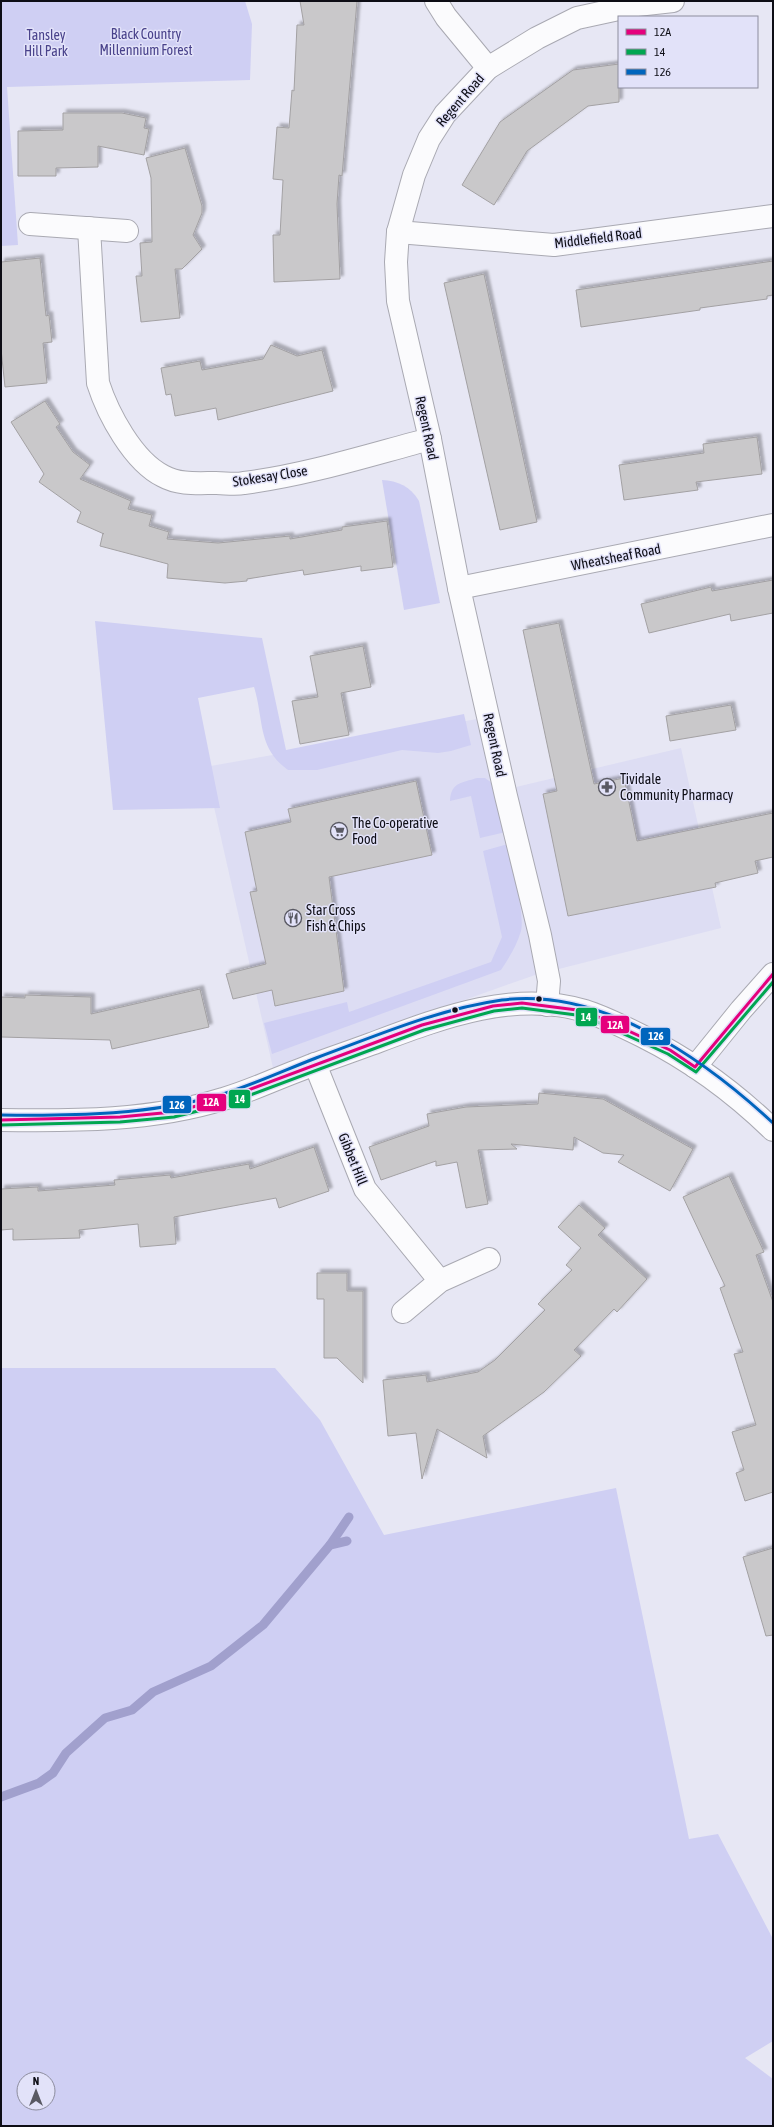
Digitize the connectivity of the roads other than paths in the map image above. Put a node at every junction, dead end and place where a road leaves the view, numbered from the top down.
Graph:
1 (436, 1) edge
2 (673, 1) edge
3 (488, 68) junction
4 (773, 216) edge
5 (30, 224) dead end
6 (89, 228) junction
7 (127, 231) dead end
8 (398, 232) junction
9 (430, 439) junction
10 (773, 525) edge
11 (459, 588) junction
12 (773, 974) edge
13 (547, 1004) junction
14 (315, 1064) junction
15 (695, 1067) junction
16 (1, 1120) edge
17 (773, 1130) edge
18 (489, 1259) dead end
19 (440, 1281) junction
20 (403, 1312) dead end

1 - 3 street
2 - 3 street, Regent Road
3 - 8 street, Regent Road
4 - 8 street, Middlefield Road
5 - 6 street
6 - 7 street
6 - 9 street, Stokesay Close
8 - 9 street, Regent Road
9 - 11 street, Regent Road
10 - 11 street, Wheatsheaf Road
11 - 13 street, Regent Road
12 - 15 street
13 - 14 street
13 - 15 street
14 - 16 street
14 - 19 street, Gibbet Hill
15 - 17 street
18 - 19 street
19 - 20 street

